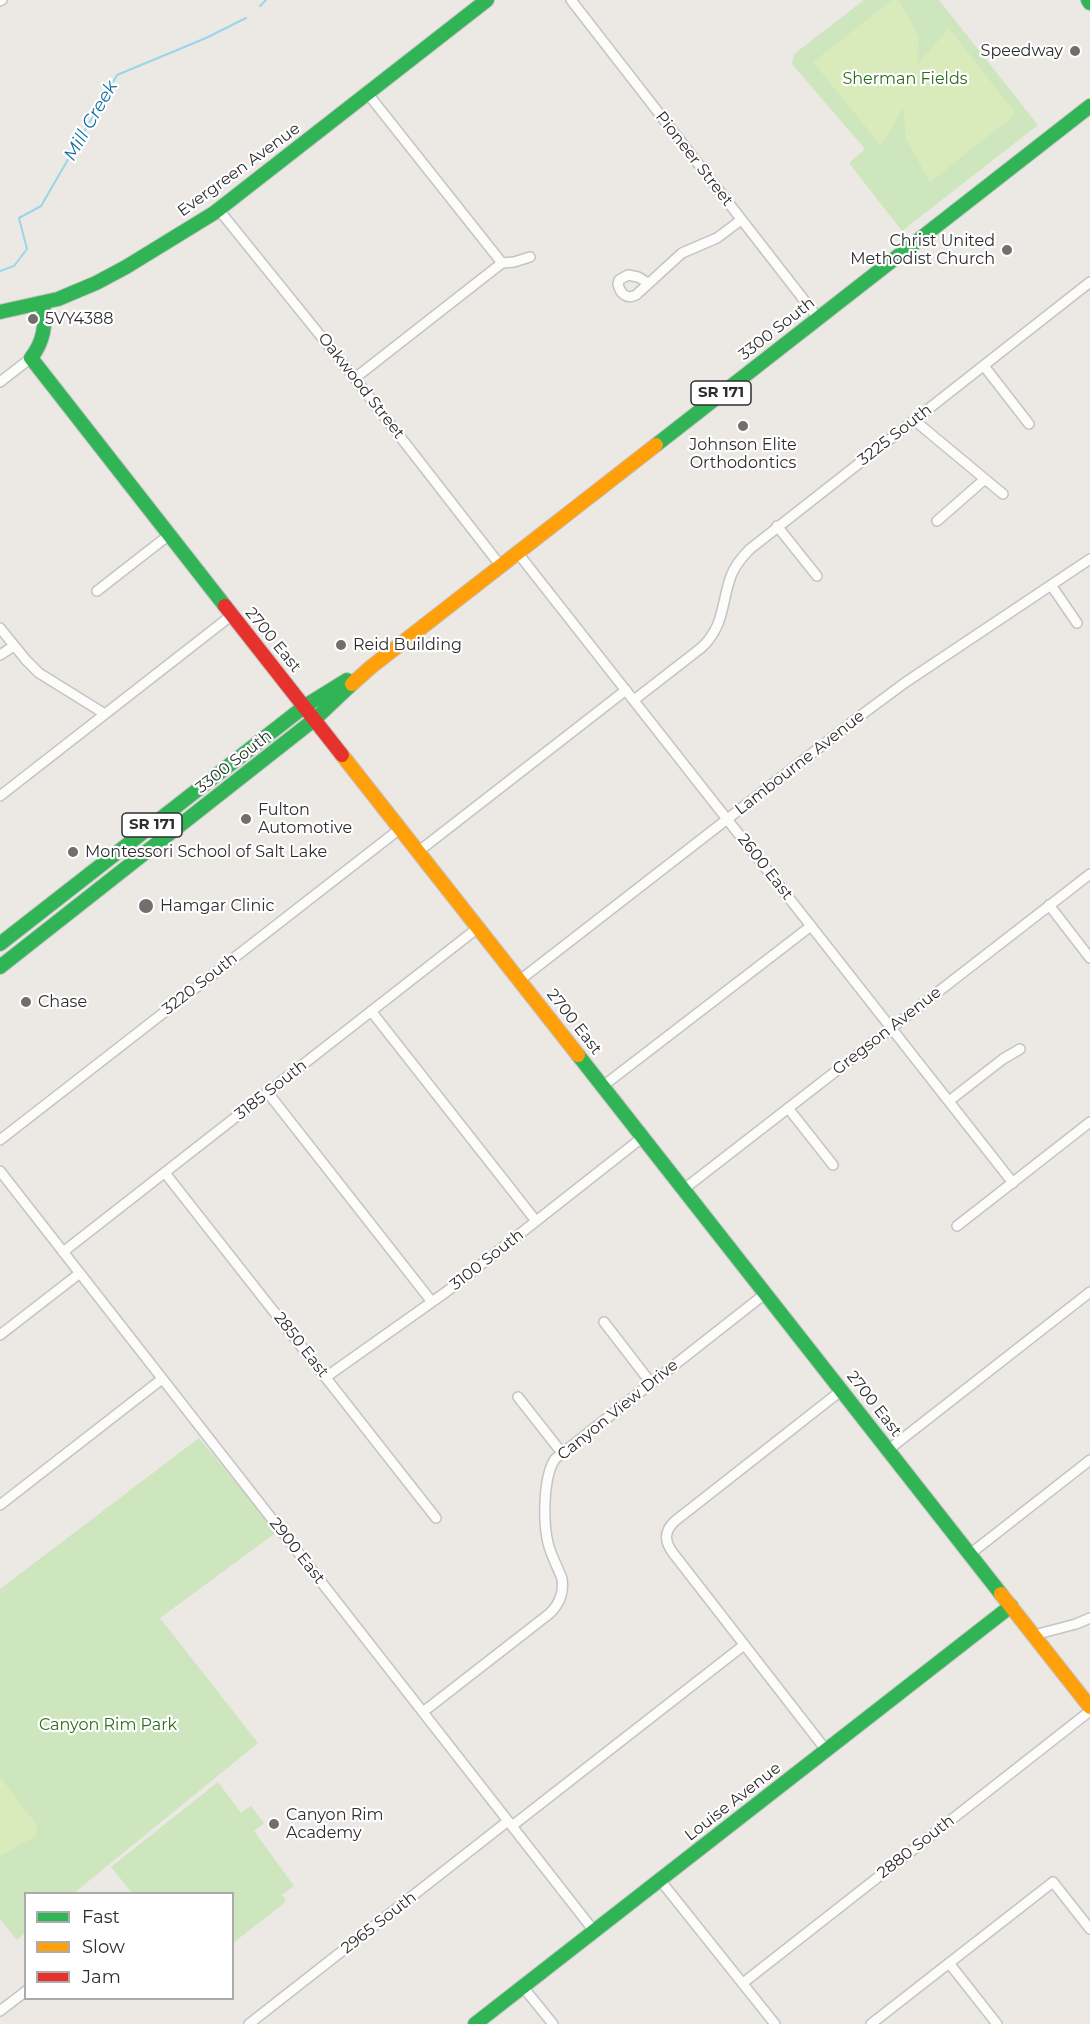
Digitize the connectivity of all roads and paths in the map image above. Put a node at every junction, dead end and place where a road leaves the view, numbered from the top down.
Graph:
1 (487, 0) edge
2 (571, 0) edge
3 (368, 93) junction
4 (1090, 106) edge
5 (219, 210) junction
6 (741, 220) junction
7 (530, 256) dead end
8 (502, 263) junction
9 (1090, 282) edge
10 (648, 283) dead end
11 (43, 303) junction
12 (0, 312) edge
13 (818, 318) junction
14 (31, 358) junction
15 (984, 366) junction
16 (355, 378) junction
17 (0, 382) edge
18 (914, 420) junction
19 (1029, 424) dead end
20 (985, 479) junction
21 (1003, 494) dead end
22 (937, 521) dead end
23 (777, 526) junction
24 (169, 535) junction
25 (517, 552) junction
26 (1090, 558) edge
27 (500, 566) junction
28 (816, 576) dead end
29 (1051, 585) junction
30 (97, 591) dead end
31 (232, 615) junction
32 (1077, 622) dead end
33 (0, 628) edge
34 (14, 646) junction
35 (0, 656) edge
36 (370, 667) junction
37 (626, 690) junction
38 (634, 700) junction
39 (305, 706) junction
40 (105, 714) junction
41 (315, 719) junction
42 (0, 796) edge
43 (727, 819) junction
44 (401, 828) junction
45 (419, 851) junction
46 (1090, 874) edge
47 (1049, 905) junction
48 (811, 926) junction
49 (478, 927) junction
50 (0, 944) edge
51 (1090, 957) edge
52 (0, 967) edge
53 (520, 980) junction
54 (371, 1011) junction
55 (891, 1028) junction
56 (1020, 1049) dead end
57 (603, 1086) junction
58 (268, 1092) junction
59 (949, 1101) junction
60 (788, 1108) junction
61 (1090, 1122) edge
62 (643, 1137) junction
63 (0, 1140) edge
64 (834, 1165) dead end
65 (0, 1172) edge
66 (165, 1173) junction
67 (1013, 1183) junction
68 (684, 1189) junction
69 (536, 1221) junction
70 (957, 1226) dead end
71 (63, 1252) junction
72 (80, 1273) junction
73 (1090, 1292) edge
74 (766, 1293) junction
75 (432, 1302) junction
76 (604, 1322) dead end
77 (0, 1335) edge
78 (326, 1377) junction
79 (162, 1378) junction
80 (651, 1383) junction
81 (842, 1390) junction
82 (518, 1397) dead end
83 (888, 1450) junction
84 (562, 1453) junction
85 (1090, 1460) edge
86 (0, 1505) edge
87 (436, 1518) dead end
88 (970, 1554) junction
89 (1011, 1606) junction
90 (1090, 1618) edge
91 (1034, 1635) junction
92 (744, 1645) junction
93 (1090, 1709) edge
94 (423, 1713) junction
95 (826, 1750) junction
96 (510, 1824) junction
97 (660, 1880) junction
98 (1090, 1929) edge
99 (594, 1931) junction
100 (949, 1963) junction
101 (743, 1983) junction
102 (523, 1986) junction
103 (24, 1993) edge
104 (0, 2011) edge
105 (249, 2024) edge
106 (475, 2024) edge
107 (553, 2024) edge
108 (775, 2024) edge
109 (871, 2024) edge
110 (997, 2024) edge

1 - 3 street, Evergreen Avenue
2 - 6 street, Pioneer Street
3 - 5 street, Evergreen Avenue
3 - 8 street
4 - 13 street, 3300 South / SR 171
5 - 11 street, Evergreen Avenue
5 - 16 street, Oakwood Street
6 - 10 street
6 - 13 street, Pioneer Street
7 - 8 street
8 - 16 street
9 - 15 street, 3225 South
11 - 12 street
11 - 14 street
13 - 25 street, 3300 South / SR 171
14 - 17 street
14 - 24 street, 2700 East
15 - 18 street, 3225 South
15 - 19 street
16 - 27 street, Oakwood Street
18 - 20 street
18 - 23 street, 3225 South
20 - 21 street
20 - 22 street
23 - 28 street
23 - 38 street, 3225 South
24 - 30 street
24 - 31 street, 2700 East
25 - 27 street, 3300 South / SR 171
25 - 37 street, 2600 East
26 - 29 street, Lambourne Avenue
27 - 36 street, 3300 South / SR 171
29 - 32 street
29 - 43 street, Lambourne Avenue
31 - 39 street, 2700 East
31 - 40 street
33 - 34 street
34 - 35 street
34 - 40 street
36 - 39 street, 3300 South / SR 171
36 - 41 street, 3300 South / SR 171
37 - 38 street, 2600 East
37 - 45 street
38 - 43 street, 2600 East
39 - 41 street, 2700 East
39 - 50 street, 3300 South / SR 171
40 - 42 street
41 - 44 street, 2700 East
41 - 52 street, 3300 South / SR 171
43 - 48 street, 2600 East
43 - 53 street, Lambourne Avenue
44 - 45 street, 2700 East
44 - 63 street, 3220 South
45 - 49 street, 2700 East
46 - 47 street, Gregson Avenue
47 - 51 street
47 - 55 street, Gregson Avenue
48 - 55 street, 2600 East
48 - 57 street
49 - 53 street, 2700 East
49 - 54 street, 3185 South
53 - 57 street, 2700 East
54 - 58 street, 3185 South
54 - 69 street
55 - 59 street, 2600 East
55 - 60 street, Gregson Avenue
56 - 59 street
57 - 62 street, 2700 East
58 - 66 street, 3185 South
58 - 75 street
59 - 67 street, 2600 East
60 - 64 street
60 - 68 street, Gregson Avenue
61 - 67 street
62 - 68 street, 2700 East
62 - 69 street, 3100 South
65 - 71 street, 2900 East
66 - 71 street, 3185 South
66 - 78 street, 2850 East
67 - 70 street
68 - 74 street, 2700 East
69 - 75 street, 3100 South
71 - 72 street, 2900 East
72 - 77 street
72 - 79 street, 2900 East
73 - 83 street
74 - 80 street, Canyon View Drive
74 - 81 street, 2700 East
75 - 78 street, 3100 South
76 - 80 street
78 - 87 street, 2850 East
79 - 86 street
79 - 94 street, 2900 East
80 - 84 street, Canyon View Drive
81 - 83 street, 2700 East
81 - 92 street
82 - 84 street
83 - 88 street, 2700 East
84 - 94 street, Canyon View Drive
85 - 88 street
88 - 89 street, 2700 East
89 - 91 street, 2700 East
89 - 95 street, Louise Avenue
90 - 91 street
91 - 93 street, 2700 East
92 - 95 street
92 - 96 street, 2965 South
93 - 101 street, 2880 South
94 - 96 street, 2900 East
95 - 97 street, Louise Avenue
96 - 99 street, 2900 East
96 - 105 street, 2965 South
97 - 99 street, Louise Avenue
97 - 101 street
98 - 100 street
99 - 102 street, Louise Avenue
100 - 109 street
100 - 110 street
101 - 108 street
102 - 106 street, Louise Avenue
102 - 107 street
103 - 104 street

